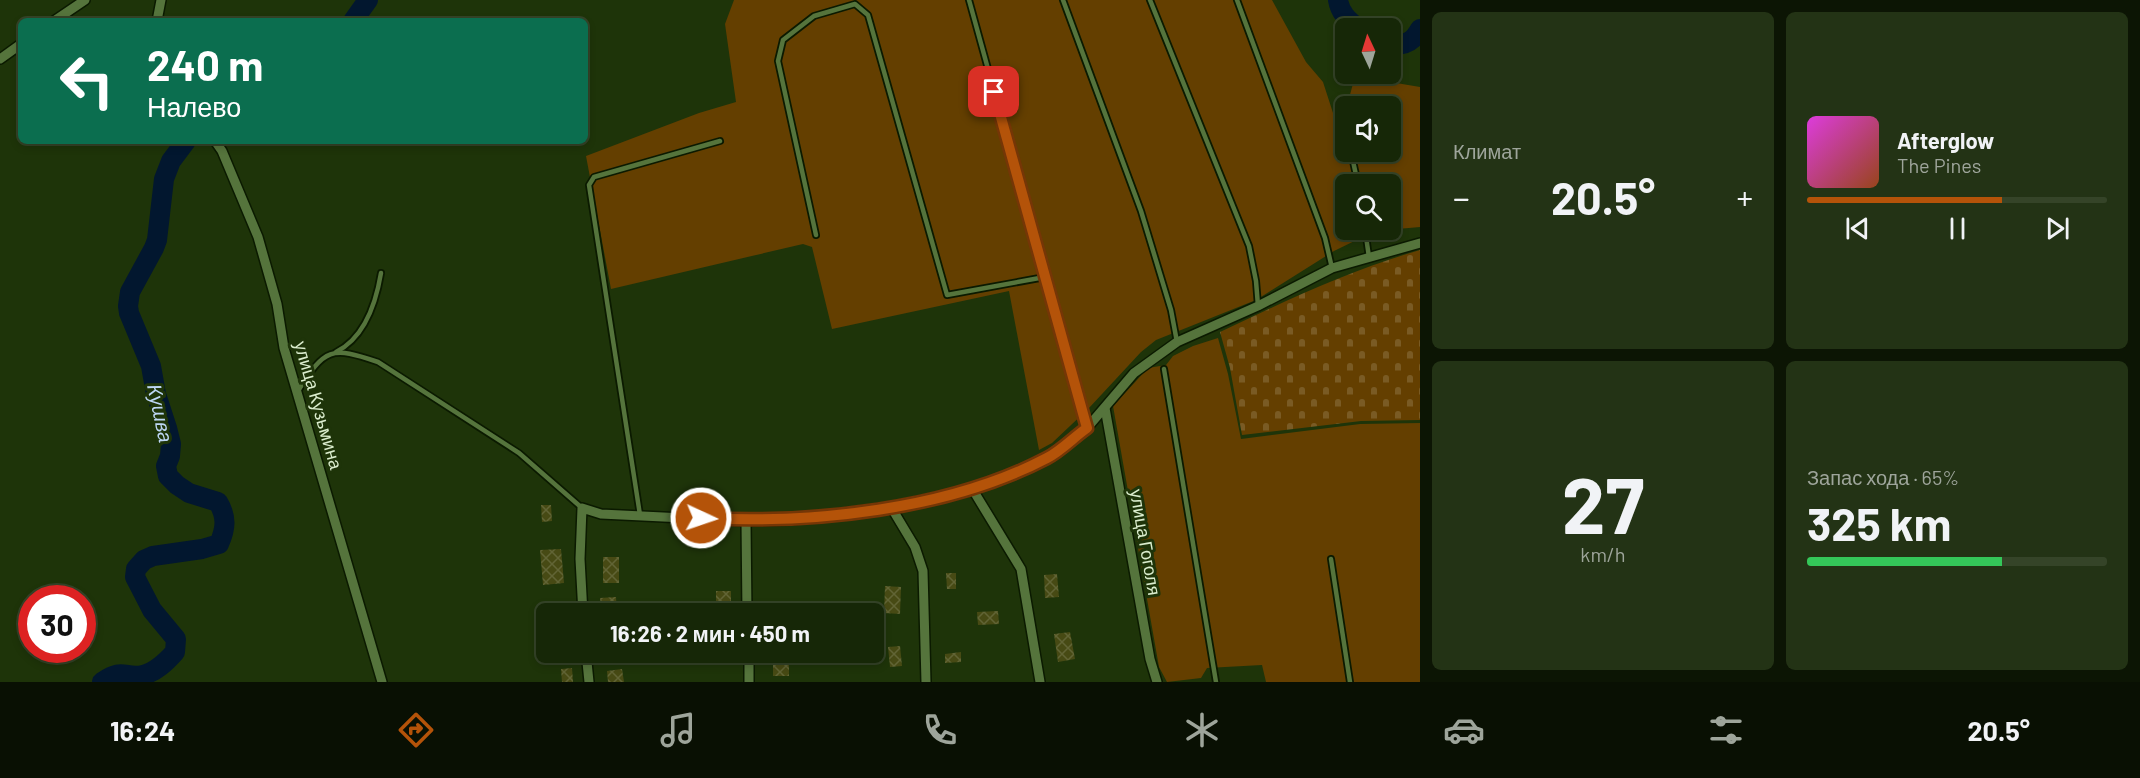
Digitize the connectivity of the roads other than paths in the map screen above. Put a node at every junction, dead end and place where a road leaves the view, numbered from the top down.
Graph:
1 (85, 0) edge
2 (161, 0) edge
3 (969, 0) edge
4 (1064, 0) edge
5 (1150, 0) edge
6 (1237, 0) edge
7 (58, 18) edge
8 (158, 18) edge
9 (18, 46) edge
10 (0, 58) edge
11 (720, 141) dead end
12 (217, 144) edge
13 (816, 235) dead end
14 (1366, 240) edge
15 (1420, 243) edge
16 (1369, 257) junction
17 (1332, 268) junction
18 (381, 273) dead end
19 (1045, 277) junction
20 (1258, 306) junction
21 (1177, 342) junction
22 (336, 352) junction
23 (1164, 369) dead end
24 (298, 391) junction
25 (1105, 408) junction
26 (1087, 428) junction
27 (973, 490) junction
28 (891, 507) junction
29 (582, 508) junction
30 (640, 515) junction
31 (746, 520) junction
32 (1331, 559) dead end
33 (582, 603) edge
34 (747, 603) edge
35 (587, 663) edge
36 (749, 663) edge
37 (382, 682) edge
38 (589, 682) edge
39 (748, 682) edge
40 (926, 682) edge
41 (1040, 682) edge
42 (1157, 682) edge
43 (1216, 682) edge
44 (1350, 682) edge

1 - 7 street
2 - 8 street
3 - 19 lane
4 - 21 lane
5 - 20 lane
6 - 17 lane
9 - 10 street
11 - 30 lane
12 - 24 street, улица Кузьмина
13 - 19 lane
14 - 16 lane
15 - 16 street
16 - 17 street
17 - 20 street
18 - 22 lane
19 - 26 lane
20 - 21 street
21 - 25 street
22 - 24 lane
22 - 29 lane
23 - 43 lane
24 - 37 street, улица Кузьмина
25 - 26 street
25 - 42 street, улица Гоголя
26 - 27 street
27 - 28 street
27 - 41 street
28 - 31 street
28 - 40 street
29 - 30 street
29 - 33 street
30 - 31 street
31 - 34 street
32 - 44 lane
35 - 38 street
36 - 39 street

